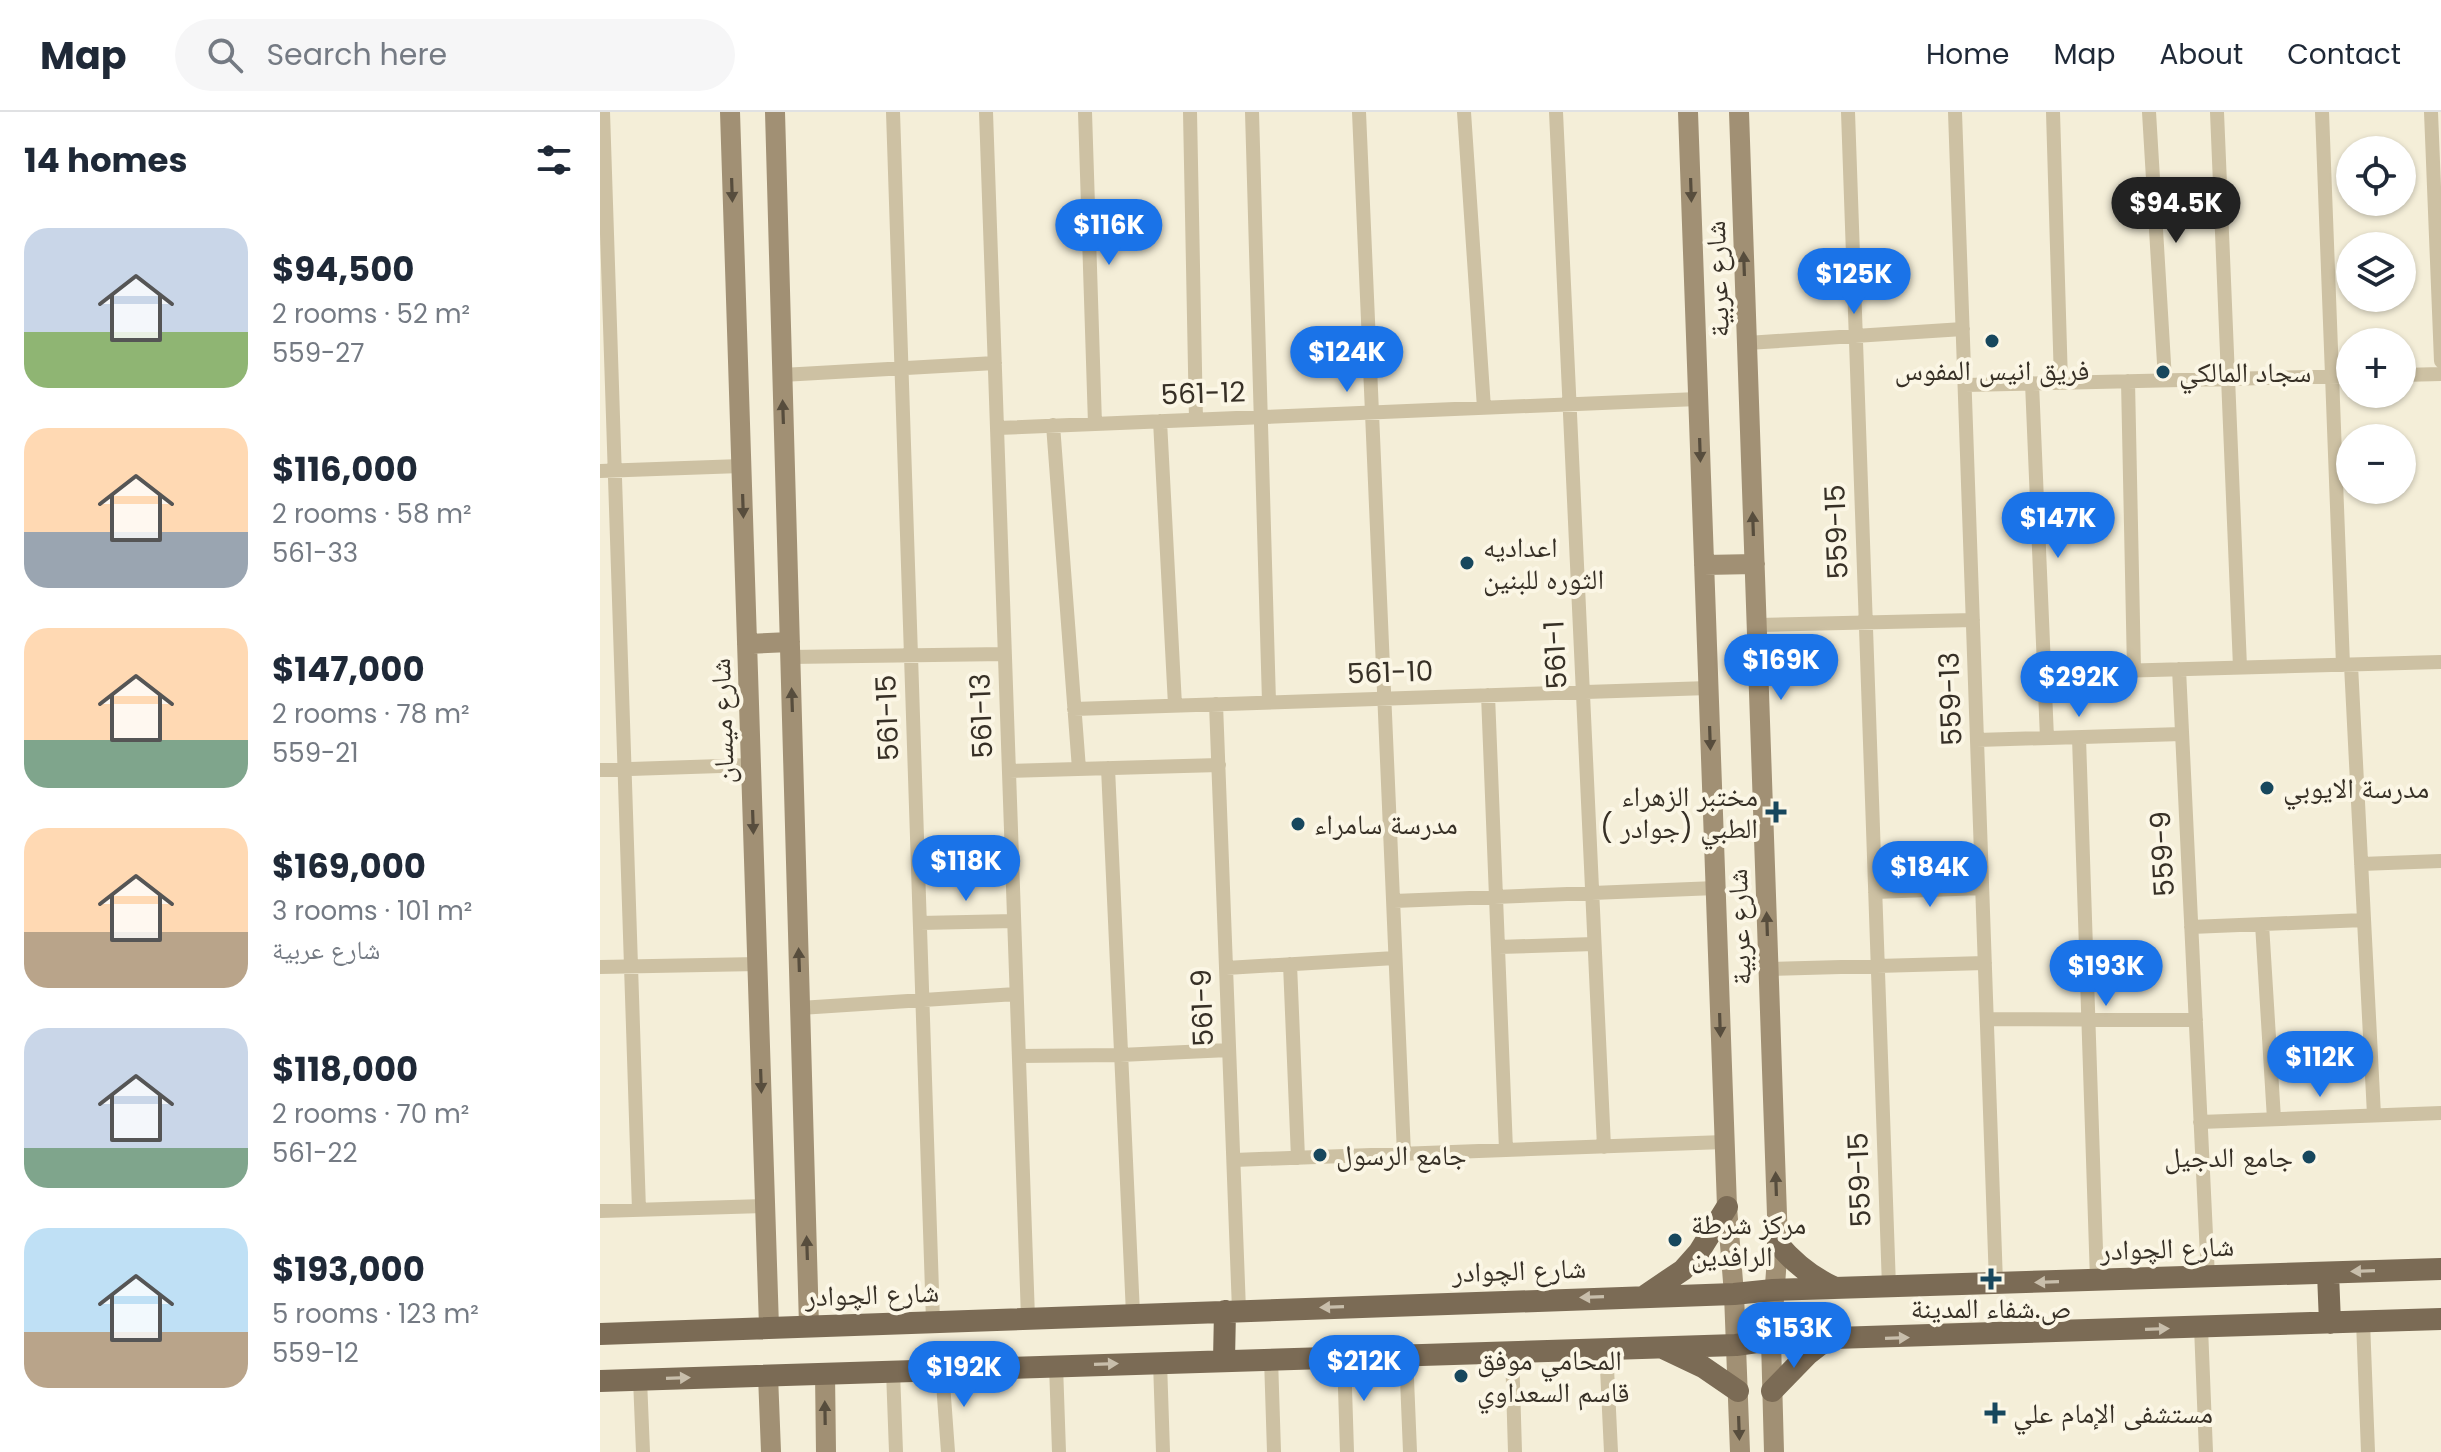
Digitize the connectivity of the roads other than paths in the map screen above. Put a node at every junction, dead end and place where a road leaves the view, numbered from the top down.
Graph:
1 (603, 112) edge
2 (730, 112) edge
3 (775, 112) edge
4 (893, 112) edge
5 (986, 112) edge
6 (1085, 112) edge
7 (1190, 112) edge
8 (1252, 112) edge
9 (1359, 112) edge
10 (1464, 112) edge
11 (1556, 112) edge
12 (1688, 112) edge
13 (1739, 112) edge
14 (1848, 112) edge
15 (1955, 112) edge
16 (2053, 112) edge
17 (2149, 112) edge
18 (2217, 112) edge
19 (2322, 112) edge
20 (2431, 112) edge
21 (1963, 329) junction
22 (1856, 335) junction
23 (1747, 343) junction
24 (2441, 361) edge
25 (995, 363) junction
26 (901, 368) junction
27 (2441, 374) edge
28 (782, 375) junction
29 (2416, 375) edge
30 (2332, 377) junction
31 (2336, 377) edge
32 (2228, 379) junction
33 (2165, 380) junction
34 (2128, 381) junction
35 (2061, 382) junction
36 (2032, 383) junction
37 (1965, 385) junction
38 (1698, 399) junction
39 (1570, 404) junction
40 (1484, 408) junction
41 (1369, 412) junction
42 (1261, 417) junction
43 (1196, 420) junction
44 (1160, 421) junction
45 (1095, 424) junction
46 (1053, 425) junction
47 (997, 428) junction
48 (741, 466) junction
49 (608, 470) edge
50 (1755, 564) junction
51 (1704, 565) junction
52 (1973, 620) junction
53 (1866, 622) junction
54 (1757, 625) junction
55 (747, 644) junction
56 (790, 649) junction
57 (1005, 654) junction
58 (911, 655) junction
59 (2441, 662) edge
60 (2347, 665) junction
61 (2240, 667) junction
62 (2179, 669) junction
63 (2134, 670) junction
64 (2044, 673) junction
65 (1709, 688) junction
66 (1583, 692) junction
67 (1488, 695) junction
68 (1381, 699) junction
69 (1269, 702) junction
70 (1216, 704) junction
71 (1175, 705) junction
72 (1074, 709) junction
73 (2182, 734) junction
74 (2047, 738) junction
75 (2079, 738) junction
76 (1977, 740) junction
77 (751, 765) junction
78 (1219, 765) junction
79 (1108, 768) junction
80 (625, 769) junction
81 (1079, 769) junction
82 (600, 770) edge
83 (1009, 771) junction
84 (2441, 861) edge
85 (2361, 864) junction
86 (1716, 888) junction
87 (1982, 888) junction
88 (1875, 892) junction
89 (1592, 893) junction
90 (1496, 897) junction
91 (1394, 901) junction
92 (2364, 920) junction
93 (1014, 921) junction
94 (920, 923) junction
95 (2262, 924) junction
96 (2191, 927) junction
97 (1594, 944) junction
98 (1498, 947) junction
99 (1395, 958) junction
100 (1985, 963) junction
101 (758, 964) junction
102 (1290, 964) junction
103 (600, 967) edge
104 (631, 967) junction
105 (1878, 967) junction
106 (1226, 968) junction
107 (1769, 969) junction
108 (1016, 994) junction
109 (922, 999) junction
110 (800, 1008) junction
111 (1987, 1019) junction
112 (2087, 1019) junction
113 (2196, 1020) junction
114 (1229, 1050) junction
115 (1120, 1055) junction
116 (1019, 1056) junction
117 (2441, 1113) edge
118 (2374, 1115) junction
119 (2274, 1119) junction
120 (2200, 1122) junction
121 (1724, 1142) junction
122 (1604, 1147) junction
123 (1506, 1150) junction
124 (1404, 1154) junction
125 (1298, 1158) junction
126 (1234, 1160) junction
127 (765, 1206) junction
128 (1727, 1207) junction
129 (639, 1210) junction
130 (600, 1211) edge
131 (1778, 1244) junction
132 (2441, 1269) edge
133 (2328, 1273) junction
134 (2208, 1277) junction
135 (2097, 1280) junction
136 (1996, 1283) junction
137 (1889, 1287) junction
138 (1838, 1289) junction
139 (1773, 1290) junction
140 (1734, 1294) junction
141 (1646, 1295) junction
142 (1232, 1310) junction
143 (1133, 1314) junction
144 (1028, 1318) junction
145 (2441, 1319) edge
146 (933, 1321) junction
147 (2363, 1321) junction
148 (2330, 1323) junction
149 (809, 1326) junction
150 (769, 1327) junction
151 (2201, 1327) junction
152 (600, 1334) edge
153 (1771, 1340) junction
154 (1826, 1340) junction
155 (1736, 1345) junction
156 (1658, 1346) junction
157 (1606, 1347) junction
158 (1512, 1351) junction
159 (1406, 1354) junction
160 (1344, 1356) junction
161 (1271, 1358) junction
162 (1224, 1360) junction
163 (1160, 1362) junction
164 (1056, 1365) junction
165 (942, 1369) junction
166 (893, 1371) junction
167 (825, 1373) junction
168 (768, 1375) junction
169 (640, 1379) junction
170 (600, 1381) edge
171 (1738, 1391) junction
172 (1772, 1391) junction
173 (643, 1452) edge
174 (771, 1452) edge
175 (826, 1452) edge
176 (896, 1452) edge
177 (948, 1452) edge
178 (1059, 1452) edge
179 (1163, 1452) edge
180 (1274, 1452) edge
181 (1347, 1452) edge
182 (1410, 1452) edge
183 (1515, 1452) edge
184 (1611, 1452) edge
185 (1740, 1452) edge
186 (1774, 1452) edge
187 (2206, 1452) edge
188 (2368, 1452) edge

1 - 49 street
2 -> 48 main road, شارع ميسان
3 - 28 main road
4 - 26 street, 561-15
5 - 25 street, 561-13
6 - 45 street
7 - 43 street
8 - 42 street
9 - 41 street
10 - 40 street
11 - 39 street, 561-1
12 -> 38 main road, شارع عربية
23 -> 13 main road, شارع عربية
14 - 22 street, 559-15
15 - 21 street, 559-13
16 - 35 street
17 - 33 street
18 - 32 street
19 - 30 street
20 - 24 street
21 - 22 street
21 - 37 street, 559-13
22 - 23 street
22 - 53 street, 559-15
50 -> 23 main road, شارع عربية
25 - 26 street
25 - 47 street, 561-13
26 - 28 street
26 - 58 street, 561-15
27 - 29 street
56 -> 28 main road
30 - 31 street
30 - 32 street
30 - 60 street
32 - 33 street
32 - 61 street
33 - 34 street
34 - 35 street
34 - 63 street
35 - 36 street
36 - 37 street
36 - 64 street
37 - 52 street, 559-13
38 - 39 street, 561-12
38 -> 51 main road, شارع عربية
39 - 40 street, 561-12
39 - 66 street, 561-1
40 - 41 street, 561-12
41 - 42 street, 561-12
41 - 68 street
42 - 43 street, 561-12
42 - 69 street
43 - 44 street, 561-12
44 - 45 street, 561-12
44 - 71 street
45 - 46 street, 561-12
46 - 47 street, 561-12
46 - 72 street
47 - 57 street, 561-13
48 - 49 street
48 -> 55 main road, شارع ميسان
49 - 80 street
50 - 51 main road
50 - 54 main road, شارع عربية
51 - 65 main road, شارع عربية
52 - 53 street
52 - 76 street, 559-13
53 - 54 street
53 - 88 street, 559-15
107 -> 54 main road, شارع عربية
55 - 56 main road
55 - 77 main road, شارع ميسان
56 - 58 street
110 -> 56 main road
57 - 58 street
57 - 83 street, 561-13
58 - 94 street, 561-15
59 - 60 street
60 - 61 street
60 - 85 street
61 - 62 street
62 - 63 street
62 - 73 street, 559-9
63 - 64 street
64 - 74 street
65 - 66 street, 561-10
65 -> 86 main road, شارع عربية
66 - 67 street, 561-10
66 - 89 street, 561-1
67 - 68 street, 561-10
67 - 90 street
68 - 69 street, 561-10
68 - 91 street
69 - 70 street, 561-10
70 - 71 street, 561-10
70 - 78 street, 561-9
71 - 72 street, 561-10
72 - 81 street
73 - 75 street
73 - 96 street, 559-9
74 - 75 street
74 - 76 street
75 - 112 street
76 - 87 street, 559-13
77 - 80 street
77 -> 101 main road, شارع ميسان
78 - 79 street
78 - 106 street, 561-9
79 - 81 street
79 - 115 street
80 - 82 street
80 - 104 street
81 - 83 street
83 - 93 street, 561-13
84 - 85 street
85 - 92 street
86 - 89 street
86 -> 121 main road, شارع عربية
87 - 88 street
87 - 100 street, 559-13
88 - 105 street, 559-15
89 - 90 street
89 - 97 street, 561-1
90 - 91 street
90 - 98 street
91 - 99 street
92 - 95 street
92 - 118 street
93 - 94 street
93 - 108 street, 561-13
94 - 109 street, 561-15
95 - 96 street
95 - 119 street
96 - 113 street, 559-9
97 - 98 street
97 - 122 street, 561-1
98 - 123 street
99 - 102 street
99 - 124 street
100 - 105 street
100 - 111 street, 559-13
101 - 104 street
101 -> 127 main road, شارع ميسان
102 - 106 street
102 - 125 street
103 - 104 street
104 - 129 street
105 - 107 street
105 - 137 street, 559-15
106 - 114 street, 561-9
131 -> 107 main road, شارع عربية
108 - 109 street
108 - 116 street, 561-13
109 - 110 street
109 - 146 street, 561-15
149 -> 110 main road
111 - 112 street
111 - 136 street, 559-13
112 - 113 street
112 - 135 street
113 - 120 street, 559-9
114 - 115 street
114 - 126 street, 561-9
115 - 116 street
115 - 143 street
116 - 144 street, 561-13
117 - 118 street
118 - 119 street
119 - 120 street
120 - 134 street, 559-9
121 - 122 street
121 - 128 main road, شارع عربية
122 - 123 street
123 - 124 street
124 - 125 street
125 - 126 street
126 - 142 street, 561-9
127 - 129 street
127 - 150 main road, شارع ميسان
128 - 140 main road, شارع عربية
128 - 141 main road
129 - 130 street
131 - 138 main road
131 - 139 main road, شارع عربية
132 -> 133 main road, شارع الچوادر
133 - 134 main road, شارع الچوادر
133 - 148 main road
134 - 135 main road, شارع الچوادر
135 -> 136 main road, شارع الچوادر
136 - 137 main road, شارع الچوادر
137 - 138 main road, شارع الچوادر
138 - 139 main road, شارع الچوادر
139 - 140 main road, شارع الچوادر
139 - 153 main road, شارع عربية
140 - 141 main road, شارع الچوادر
140 - 155 main road, شارع عربية
141 -> 142 main road, شارع الچوادر
142 - 143 main road, شارع الچوادر
142 - 162 main road
143 - 144 main road, شارع الچوادر
144 - 146 main road, شارع الچوادر
145 - 147 main road
146 - 149 main road, شارع الچوادر
147 - 148 main road
147 - 188 street
148 - 151 main road
149 - 150 main road, شارع الچوادر
150 - 152 main road, شارع الچوادر
154 -> 151 main road
151 - 187 street
153 - 154 main road
153 - 155 main road
153 - 172 main road, شارع عربية
154 - 172 main road
155 - 156 main road
155 - 171 main road, شارع عربية
156 - 157 main road
156 - 171 main road
157 - 158 main road
157 - 184 street
158 - 159 main road
158 - 183 street
159 - 160 main road
159 - 182 street
160 - 161 main road
160 - 181 street
161 - 162 main road
161 - 180 street
162 - 163 main road
164 -> 163 main road
163 - 179 street
164 - 165 main road
164 - 178 street
165 - 166 main road
165 - 177 street
166 - 167 main road
166 - 176 street
167 - 168 main road
175 -> 167 main road
169 -> 168 main road
168 - 174 main road
169 - 170 main road
169 - 173 street
171 -> 185 main road, شارع عربية
172 - 186 main road, شارع عربية

